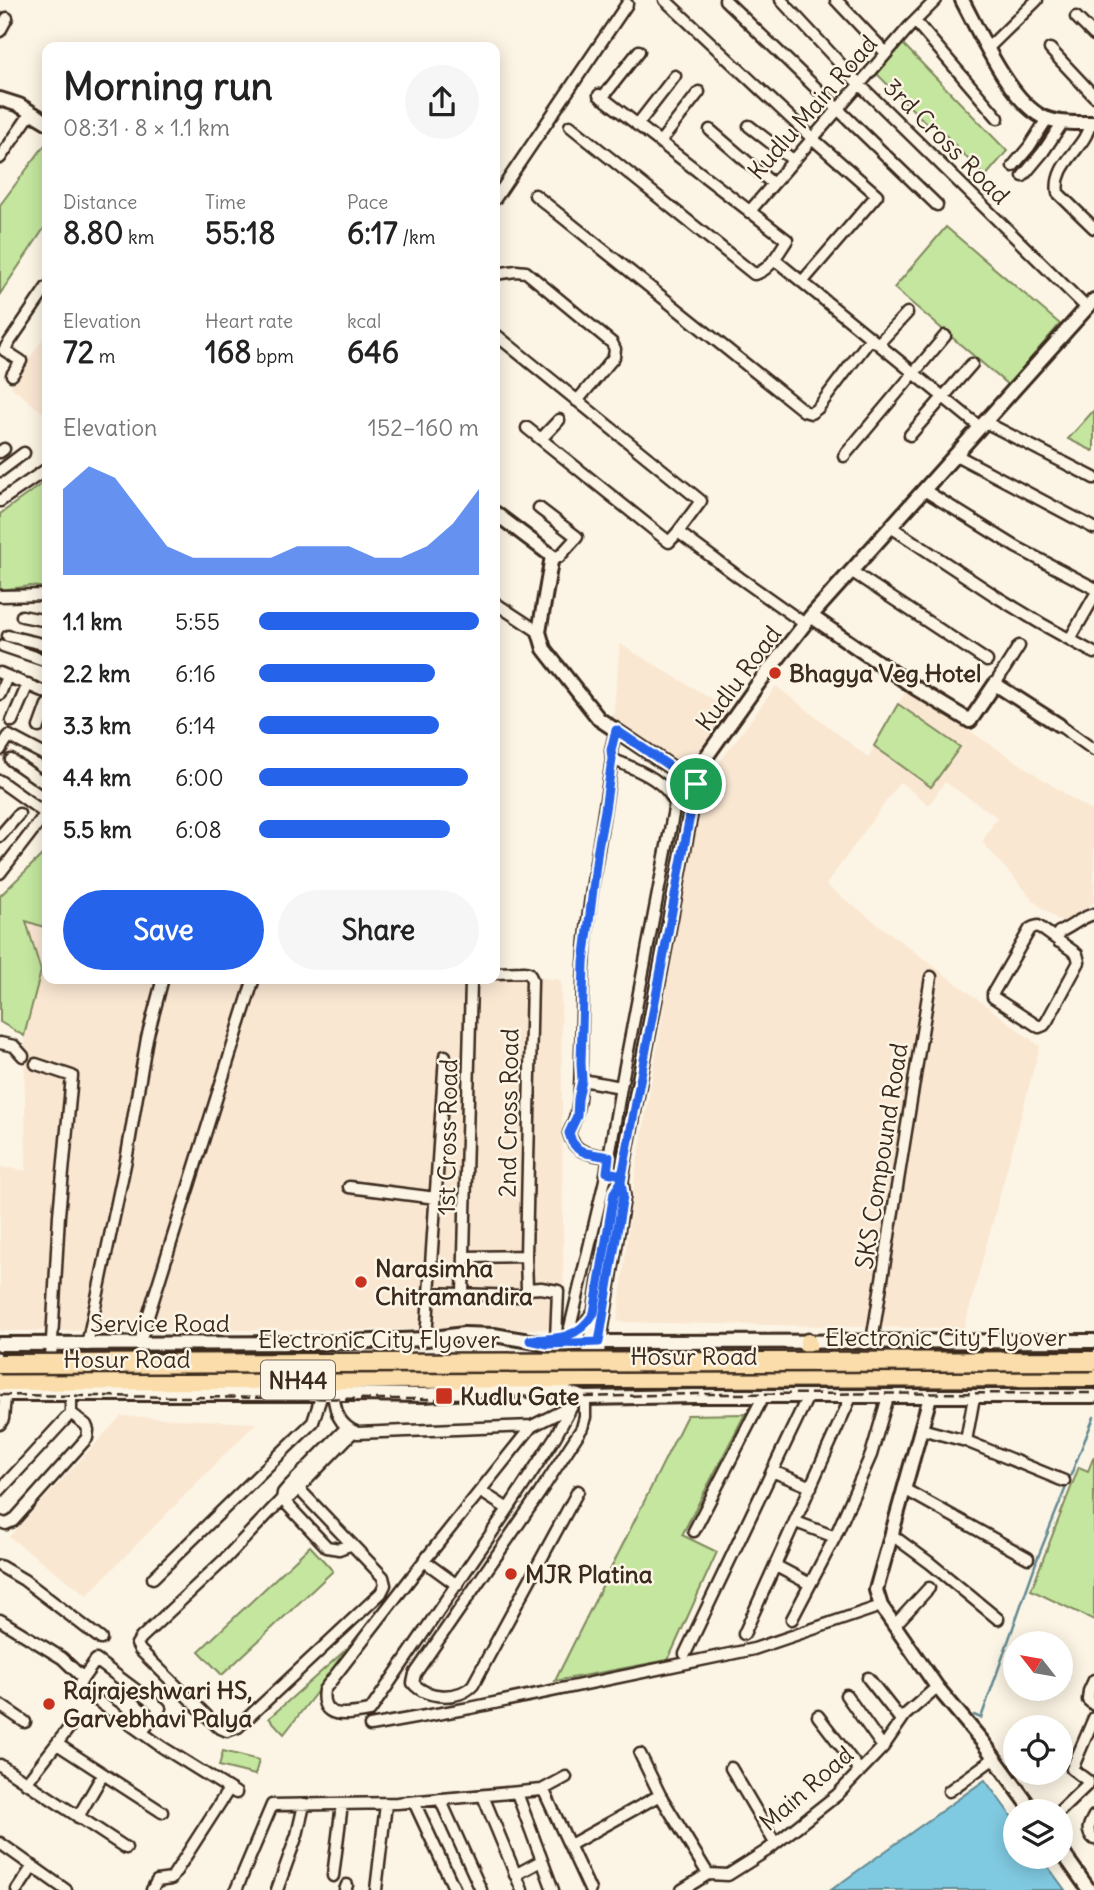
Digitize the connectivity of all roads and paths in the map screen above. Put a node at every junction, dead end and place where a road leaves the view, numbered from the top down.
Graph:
1 (665, 0) edge
2 (725, 0) edge
3 (781, 0) edge
4 (836, 0) edge
5 (936, 0) edge
6 (962, 0) edge
7 (1037, 0) edge
8 (627, 4) dead end
9 (1076, 17) dead end
10 (7, 18) dead end
11 (915, 21) junction
12 (0, 32) edge
13 (1094, 35) edge
14 (988, 48) junction
15 (1050, 49) dead end
16 (639, 51) dead end
17 (886, 53) junction
18 (676, 76) dead end
19 (859, 84) junction
20 (699, 92) dead end
21 (1094, 96) edge
22 (0, 99) edge
23 (838, 109) junction
24 (32, 113) junction
25 (998, 118) dead end
26 (42, 119) edge
27 (1047, 119) junction
28 (1063, 122) junction
29 (1092, 123) edge
30 (637, 125) junction
31 (570, 126) dead end
32 (749, 126) dead end
33 (710, 130) dead end
34 (812, 138) junction
35 (660, 142) junction
36 (0, 158) edge
37 (793, 160) junction
38 (1013, 166) dead end
39 (1023, 176) dead end
40 (773, 184) junction
41 (500, 192) edge
42 (535, 195) dead end
43 (937, 205) dead end
44 (749, 212) junction
45 (1094, 228) edge
46 (774, 259) junction
47 (500, 273) edge
48 (802, 282) junction
49 (42, 294) edge
50 (1090, 304) edge
51 (907, 313) dead end
52 (945, 336) dead end
53 (500, 338) edge
54 (875, 341) junction
55 (972, 364) dead end
56 (914, 373) junction
57 (12, 374) dead end
58 (943, 397) junction
59 (577, 401) junction
60 (559, 420) dead end
61 (983, 425) junction
62 (527, 428) dead end
63 (910, 435) dead end
64 (541, 439) junction
65 (24, 453) dead end
66 (956, 454) junction
67 (844, 456) dead end
68 (0, 471) edge
69 (42, 472) edge
70 (1094, 478) edge
71 (924, 490) junction
72 (0, 501) edge
73 (539, 508) dead end
74 (500, 517) edge
75 (891, 527) junction
76 (1094, 528) edge
77 (678, 532) junction
78 (552, 556) junction
79 (852, 571) junction
80 (1094, 588) edge
81 (42, 595) edge
82 (0, 596) edge
83 (1094, 597) edge
84 (500, 606) edge
85 (22, 615) dead end
86 (42, 620) edge
87 (808, 620) junction
88 (539, 632) junction
89 (8, 636) dead end
90 (1070, 639) junction
91 (42, 644) edge
92 (2, 646) dead end
93 (1019, 646) dead end
94 (1094, 653) edge
95 (42, 659) edge
96 (987, 661) dead end
97 (4, 675) edge
98 (28, 684) junction
99 (995, 684) junction
100 (42, 689) edge
101 (0, 694) edge
102 (42, 719) edge
103 (12, 721) dead end
104 (1059, 725) joint
105 (39, 727) dead end
106 (616, 730) junction
107 (0, 750) edge
108 (1094, 750) edge
109 (42, 753) edge
110 (612, 759) junction
111 (11, 760) dead end
112 (0, 781) edge
113 (42, 782) edge
114 (696, 784) junction
115 (42, 810) edge
116 (19, 814) dead end
117 (42, 818) edge
118 (0, 836) edge
119 (0, 873) edge
120 (1094, 914) edge
121 (1059, 942) junction
122 (500, 973) edge
123 (931, 977) dead end
124 (161, 984) edge
125 (252, 984) edge
126 (472, 984) edge
127 (0, 1043) edge
128 (23, 1056) dead end
129 (445, 1056) dead end
130 (36, 1064) dead end
131 (582, 1080) junction
132 (621, 1087) junction
133 (609, 1157) junction
134 (607, 1172) junction
135 (621, 1179) junction
136 (349, 1187) dead end
137 (436, 1198) junction
138 (526, 1256) junction
139 (465, 1257) junction
140 (527, 1289) junction
141 (429, 1293) junction
142 (463, 1293) junction
143 (594, 1313) junction
144 (562, 1338) junction
145 (426, 1339) junction
146 (530, 1340) junction
147 (872, 1341) junction
148 (1094, 1341) edge
149 (0, 1344) edge
150 (87, 1345) junction
151 (139, 1345) junction
152 (808, 1349) junction
153 (594, 1350) junction
154 (52, 1351) junction
155 (0, 1359) edge
156 (1094, 1359) edge
157 (0, 1364) edge
158 (1094, 1372) edge
159 (592, 1378) junction
160 (1094, 1378) edge
161 (2, 1385) edge
162 (298, 1387) junction
163 (71, 1394) junction
164 (328, 1394) junction
165 (808, 1396) junction
166 (1094, 1396) edge
167 (763, 1397) junction
168 (851, 1397) junction
169 (888, 1397) junction
170 (930, 1397) junction
171 (974, 1397) junction
172 (585, 1398) junction
173 (572, 1406) junction
174 (71, 1413) junction
175 (0, 1423) edge
176 (532, 1426) junction
177 (921, 1429) junction
178 (350, 1430) junction
179 (966, 1441) junction
180 (772, 1471) junction
181 (1064, 1481) dead end
182 (810, 1487) junction
183 (298, 1488) junction
184 (904, 1489) junction
185 (0, 1490) edge
186 (480, 1491) junction
187 (578, 1491) dead end
188 (282, 1499) junction
189 (508, 1509) junction
190 (0, 1522) edge
191 (796, 1522) junction
192 (694, 1531) dead end
193 (892, 1535) junction
194 (835, 1537) junction
195 (352, 1544) junction
196 (1028, 1558) dead end
197 (424, 1561) junction
198 (0, 1566) edge
199 (776, 1566) junction
200 (153, 1578) dead end
201 (810, 1584) junction
202 (457, 1585) junction
203 (929, 1588) dead end
204 (881, 1606) junction
205 (792, 1619) dead end
206 (998, 1619) dead end
207 (0, 1620) edge
208 (894, 1626) junction
209 (744, 1634) dead end
210 (102, 1639) dead end
211 (685, 1654) dead end
212 (83, 1678) junction
213 (868, 1678) dead end
214 (1094, 1680) edge
215 (937, 1687) junction
216 (846, 1695) dead end
217 (0, 1705) edge
218 (1094, 1705) edge
219 (818, 1716) dead end
220 (1094, 1718) edge
221 (901, 1720) junction
222 (25, 1722) dead end
223 (370, 1726) dead end
224 (69, 1728) dead end
225 (142, 1732) junction
226 (57, 1744) junction
227 (883, 1747) junction
228 (640, 1754) dead end
229 (993, 1759) junction
230 (0, 1765) edge
231 (731, 1768) dead end
232 (860, 1771) junction
233 (566, 1777) dead end
234 (99, 1781) dead end
235 (26, 1783) junction
236 (542, 1790) junction
237 (949, 1791) dead end
238 (517, 1793) junction
239 (660, 1795) junction
240 (483, 1796) junction
241 (440, 1799) junction
242 (1024, 1799) edge
243 (1072, 1799) edge
244 (414, 1802) junction
245 (342, 1804) junction
246 (386, 1804) junction
247 (304, 1805) junction
248 (162, 1812) dead end
249 (1094, 1816) edge
250 (78, 1817) junction
251 (1094, 1839) edge
252 (0, 1843) edge
253 (775, 1843) junction
254 (570, 1845) junction
255 (126, 1848) dead end
256 (541, 1861) junction
257 (33, 1866) junction
258 (1073, 1867) edge
259 (708, 1874) junction
260 (515, 1875) junction
261 (333, 1876) dead end
262 (17, 1890) edge
263 (66, 1890) edge
264 (152, 1890) edge
265 (236, 1890) edge
266 (277, 1890) edge
267 (376, 1890) edge
268 (455, 1890) edge
269 (481, 1890) edge
270 (522, 1890) edge
271 (553, 1890) edge
272 (590, 1890) edge
273 (682, 1890) edge
274 (1089, 1890) edge

1 - 34 street
2 - 23 street
3 - 19 street, 3rd Cross Road
4 - 17 street
5 - 11 street, Kudlu Main Road
6 - 14 street
7 - 14 street
8 - 41 street
9 - 13 street
10 - 12 street
11 - 17 street, Kudlu Main Road
11 - 25 street
14 - 27 street
15 - 21 street
16 - 30 street
17 - 19 street, Kudlu Main Road
18 - 30 street
19 - 23 street, Kudlu Main Road
19 - 50 street, 3rd Cross Road
20 - 35 street
22 - 24 street
23 - 34 street, Kudlu Main Road
23 - 43 street
24 - 26 street
24 - 36 street
27 - 28 street
27 - 38 street
28 - 29 street
28 - 39 street
29 - 45 street
30 - 35 street
31 - 46 street
32 - 37 street
33 - 40 street
34 - 37 street, Kudlu Main Road
34 - 48 street
35 - 44 street
37 - 40 street, Kudlu Main Road
40 - 44 street, Kudlu Main Road
42 - 54 street
44 - 46 street
46 - 48 street
47 - 59 street
48 - 54 street
49 - 57 street
50 - 61 street, Kudlu Road
51 - 54 street
52 - 56 street
53 - 59 street
54 - 56 street
55 - 58 street
56 - 58 street
56 - 67 street
58 - 61 street
58 - 63 street
59 - 77 street
60 - 64 street
61 - 66 street, Kudlu Road
61 - 70 street
62 - 64 street
64 - 77 street
65 - 68 street
66 - 71 street, Kudlu Road
66 - 76 street
69 - 72 street
71 - 75 street, Kudlu Road
71 - 80 street
73 - 78 street
74 - 78 street
75 - 79 street, Kudlu Road
75 - 90 street
77 - 87 street
78 - 88 street
79 - 87 street, Kudlu Road
79 - 96 street
81 - 82 street
83 - 90 street
84 - 88 street
85 - 86 street
87 - 99 street
87 - 114 street, Kudlu Road
88 - 106 street
89 - 91 street
90 - 94 street
92 - 95 street
93 - 99 street
97 - 98 street
97 - 101 street
98 - 100 street
98 - 103 street
99 - 104 street
102 - 105 street
104 - 108 street
106 - 110 street
106 - 114 street
107 - 109 street
110 - 131 street
110 - 132 street
111 - 113 street
112 - 115 street
114 - 135 street, Kudlu Road
116 - 118 street
117 - 119 street
120 - 121 street
121 - 121 street
122 - 138 street, 2nd Cross Road
123 - 147 street, SKS Compound Road
124 - 150 street
125 - 151 street
126 - 139 street, 1st Cross Road
127 - 128 street
129 - 137 street
130 - 154 street
131 - 132 street
131 - 133 street
132 - 133 street
133 - 134 street
134 - 135 street
134 - 144 street
135 - 143 street, Kudlu Road
135 - 153 street, Kudlu Road
136 - 137 street
137 - 141 street
138 - 139 street
138 - 140 street, 2nd Cross Road
139 - 142 street, 1st Cross Road
140 - 142 street
140 - 144 street
141 - 142 street
141 - 145 street
143 - 144 street
143 - 153 street, Kudlu Road
144 - 146 street
145 - 146 street, Service Road
145 - 151 street, Service Road
146 - 153 street
147 - 148 street
147 - 152 street
149 - 154 street, Service Road
150 - 151 street, Service Road
150 - 154 street, Service Road
152 - 153 highway, Hosur Road / NH44
152 - 156 highway, Hosur Road / NH44
153 - 154 highway, Hosur Road / NH44
153 - 159 street
154 - 155 highway, Hosur Road / NH44
156 - 157 highway, Electronic City Flyover, bridge
158 - 161 highway, Electronic City Flyover
159 - 160 highway, Hosur Road / NH44
159 - 162 highway, Hosur Road / NH44
161 - 162 highway, Hosur Road / NH44
161 - 163 street, Hosur Road
161 - 175 street
162 - 163 street, Hosur Road
162 - 164 street, Hosur Road
163 - 174 street
164 - 172 street, Hosur Road
164 - 178 street
164 - 200 street
165 - 167 street, Hosur Road
165 - 168 street, Hosur Road
165 - 180 street
166 - 171 street, Hosur Road
167 - 172 street, Hosur Road
167 - 192 street
168 - 169 street, Hosur Road
168 - 182 street
169 - 170 street, Hosur Road
169 - 194 street
170 - 171 street, Hosur Road
170 - 177 street
171 - 179 street
172 - 173 street
172 - 187 street
173 - 176 street
173 - 189 street
174 - 185 street
174 - 190 street
176 - 178 street
176 - 186 street
177 - 179 street
177 - 184 street
178 - 183 street
178 - 188 street
179 - 181 street
180 - 182 street
180 - 211 street
182 - 191 street
183 - 188 street
183 - 195 street
184 - 193 street
184 - 196 street
186 - 189 street
186 - 197 street
188 - 195 street
188 - 195 street
189 - 202 street
191 - 194 street
191 - 199 street
193 - 204 street
193 - 206 street
194 - 201 street
197 - 202 street
197 - 202 street
198 - 210 street
199 - 201 street
199 - 209 street
201 - 205 street
203 - 208 street
204 - 208 street
204 - 223 street
207 - 212 street
208 - 215 street
212 - 225 street
212 - 225 street
213 - 221 street
214 - 218 street
215 - 221 street, Main Road
215 - 229 street
216 - 227 street
217 - 222 street
219 - 232 street
220 - 243 street
221 - 227 street, Main Road
224 - 226 street
225 - 264 street
226 - 235 street
226 - 248 street
227 - 232 street, Main Road
228 - 239 street
229 - 237 street
229 - 242 street
230 - 235 street
231 - 253 street
232 - 253 street, Main Road
233 - 236 street
234 - 250 street
235 - 250 street
236 - 238 street
236 - 254 street
238 - 240 street
238 - 256 street
239 - 254 street
239 - 259 street
240 - 241 street
240 - 260 street
241 - 244 street
241 - 269 street
244 - 246 street
244 - 268 street
245 - 246 street
245 - 247 street
245 - 261 street
246 - 267 street
247 - 265 street
247 - 266 street
249 - 251 street
250 - 255 street
252 - 257 street
253 - 259 street, Main Road
254 - 272 street
256 - 260 street
256 - 271 street
257 - 262 street
257 - 263 street
258 - 274 street
259 - 273 street, Main Road
260 - 270 street

